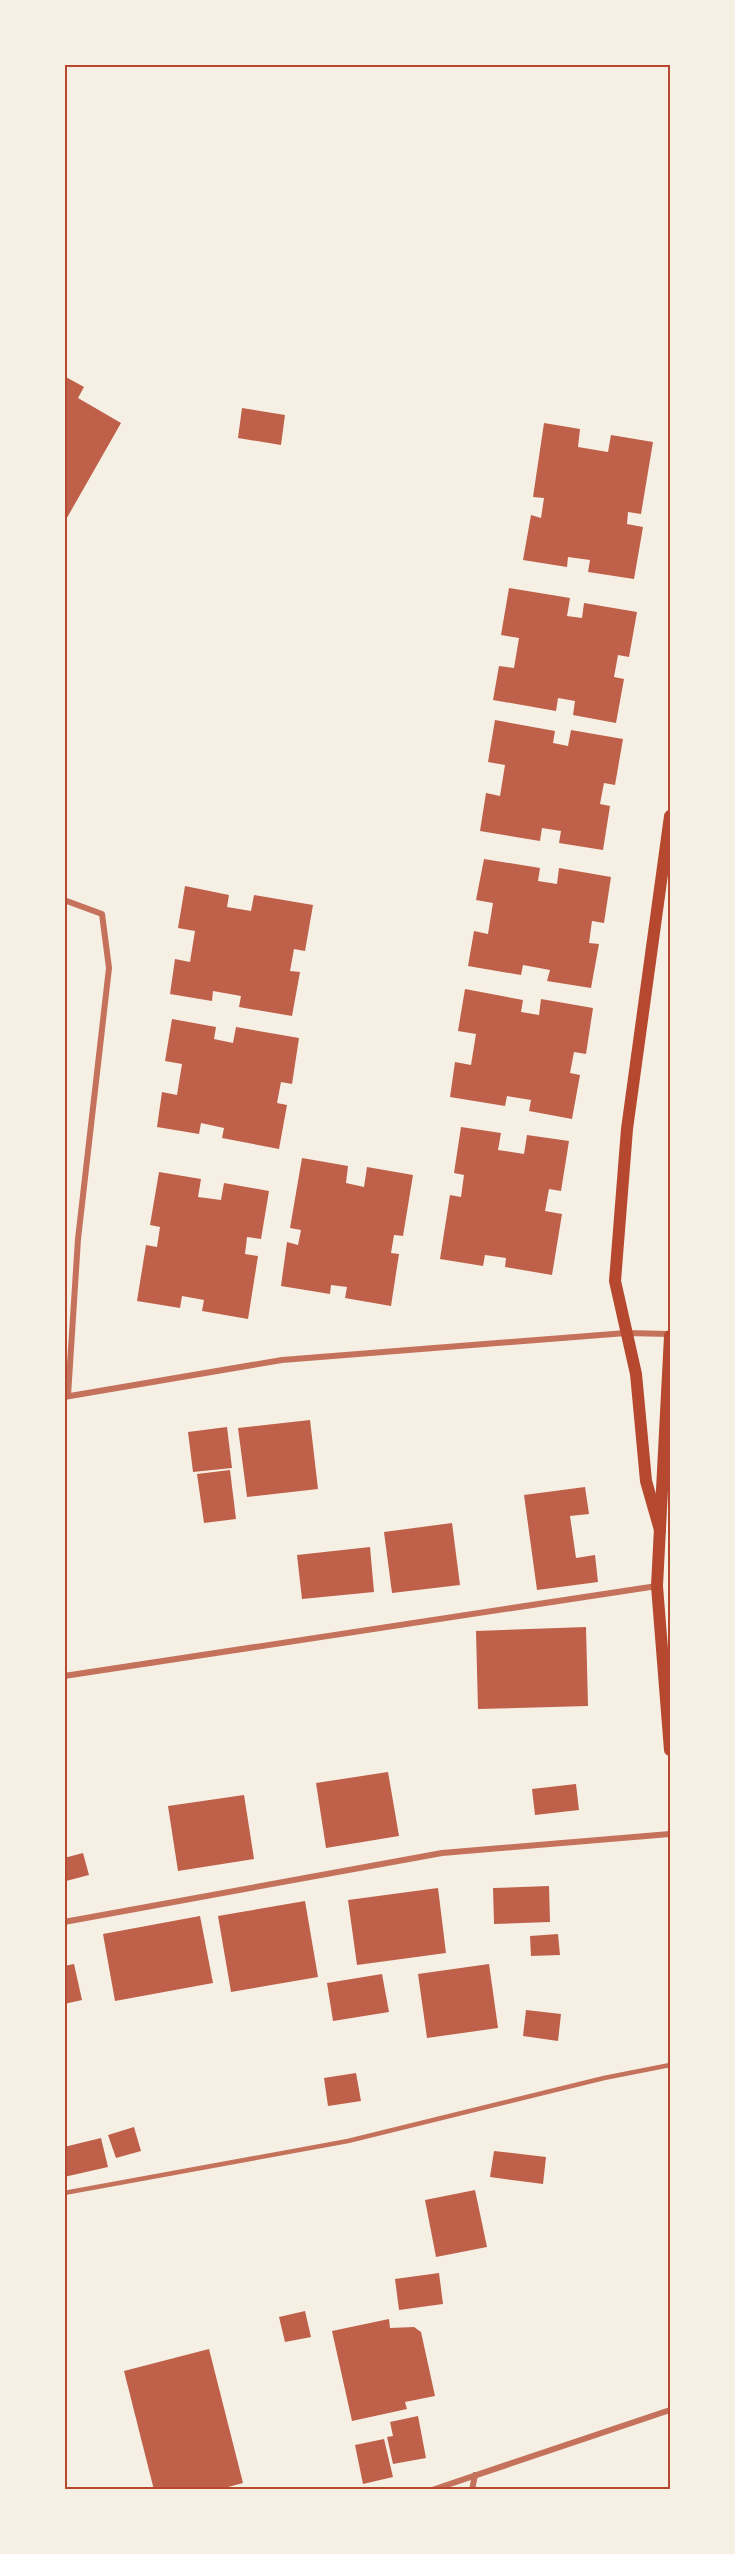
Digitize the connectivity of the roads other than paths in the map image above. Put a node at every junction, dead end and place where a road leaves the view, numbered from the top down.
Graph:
1 (670, 816) edge
2 (64, 900) edge
3 (626, 1333) junction
4 (670, 1335) edge
5 (67, 1397) edge
6 (660, 1530) junction
7 (657, 1586) junction
8 (64, 1676) edge
9 (670, 1750) edge
10 (670, 1834) edge
11 (64, 1922) edge
12 (670, 2065) edge
13 (64, 2193) edge
14 (670, 2410) edge
15 (475, 2475) junction
16 (432, 2490) edge
17 (472, 2490) edge

1 - 3 main road
2 - 5 street
3 - 4 street
3 - 5 street
3 - 6 main road
4 - 6 main road
6 - 7 main road
7 - 8 street
7 - 9 main road
10 - 11 street
12 - 13 lane
14 - 15 street
15 - 16 street
15 - 17 street

